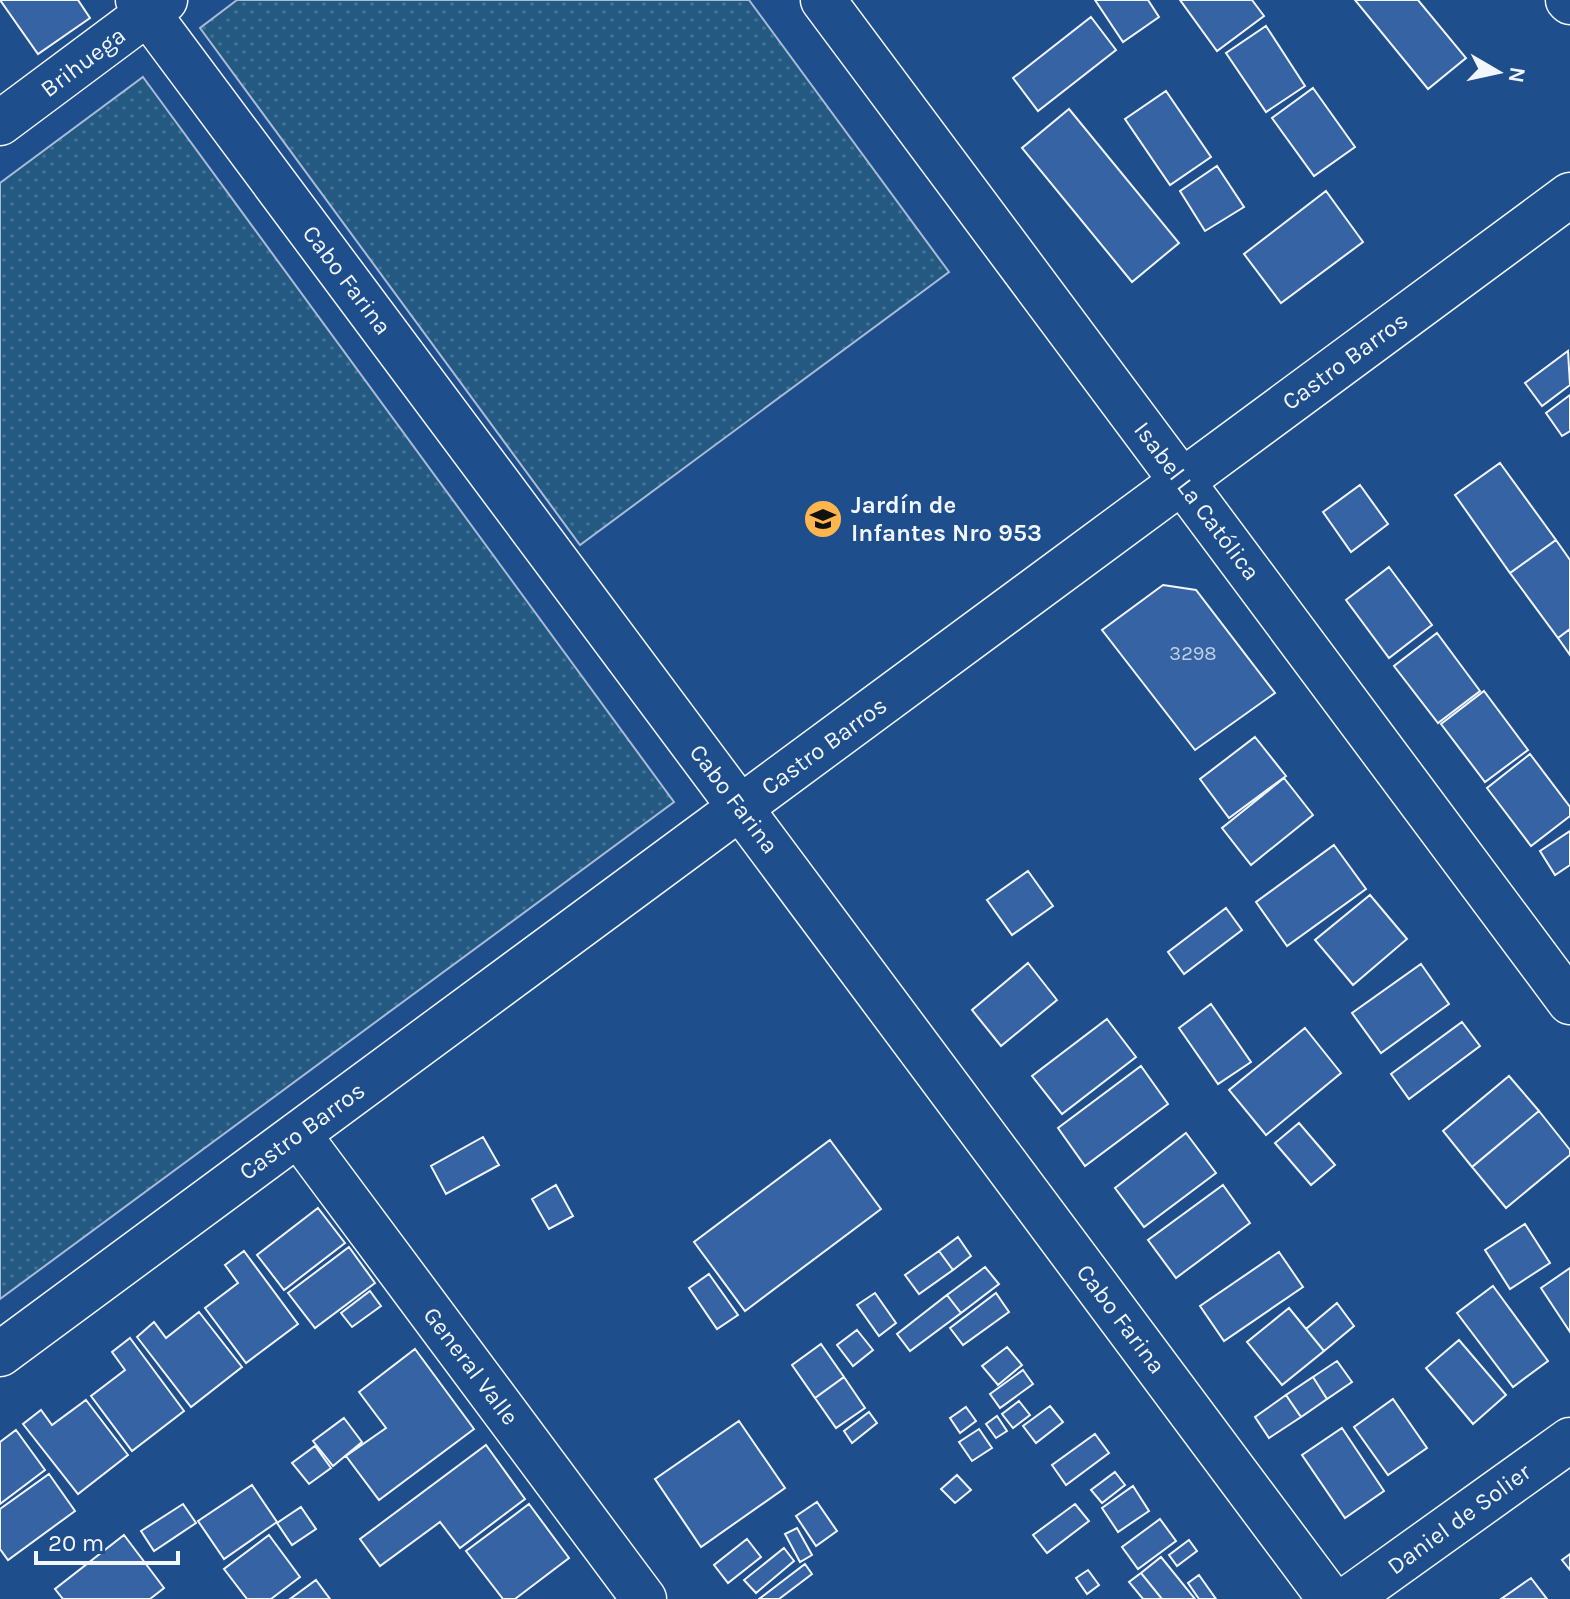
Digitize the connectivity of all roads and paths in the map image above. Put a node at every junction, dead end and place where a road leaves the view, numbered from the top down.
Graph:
1 (823, 0) edge
2 (150, 4) edge
3 (0, 123) edge
4 (1570, 195) edge
5 (1182, 481) junction
6 (740, 807) junction
7 (1570, 1002) edge
8 (298, 1134) junction
9 (0, 1354) edge
10 (1570, 1440) edge
11 (644, 1599) edge
12 (1330, 1599) edge
13 (1348, 1599) edge

1 - 5 street, Isabel La Católica
2 - 3 street, Brihuega
2 - 6 street, Cabo Farina
4 - 5 street, Castro Barros
5 - 6 street, Castro Barros
5 - 7 street, Isabel La Católica
6 - 8 street, Castro Barros
6 - 12 street, Cabo Farina
8 - 9 street, Castro Barros
8 - 11 street, General Valle
10 - 13 street, Daniel de Solier

